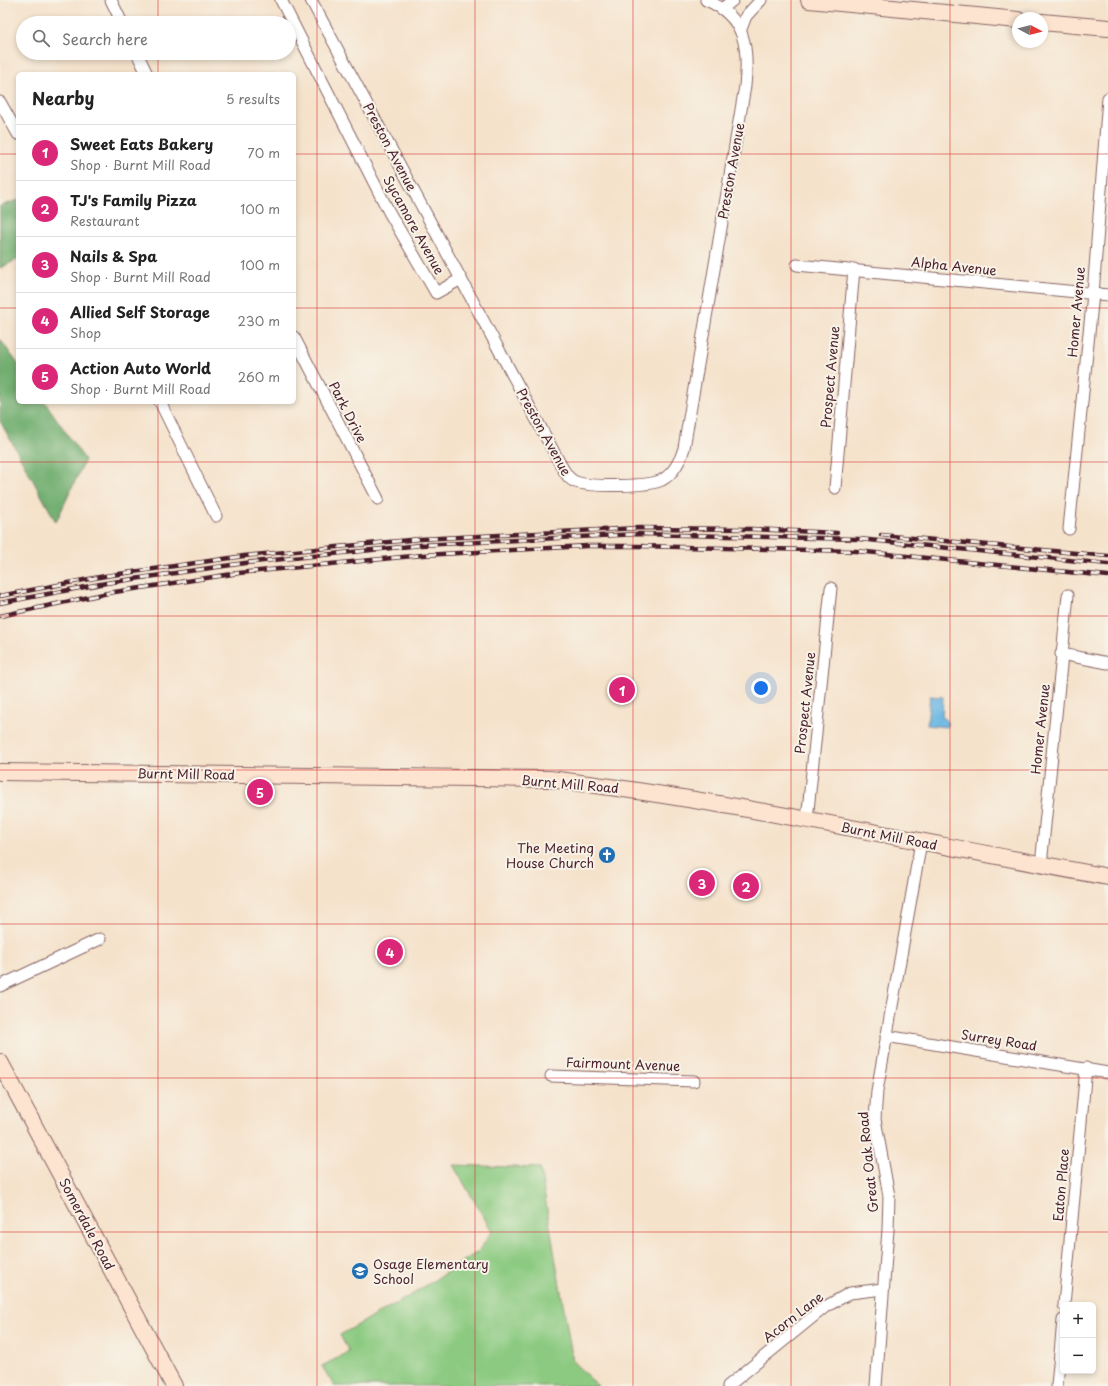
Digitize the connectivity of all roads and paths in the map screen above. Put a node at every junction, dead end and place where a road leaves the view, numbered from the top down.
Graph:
1 (111, 0) edge
2 (281, 0) edge
3 (312, 0) edge
4 (706, 0) edge
5 (733, 0) edge
6 (761, 0) edge
7 (809, 0) edge
8 (722, 9) junction
9 (119, 16) edge
10 (289, 16) edge
11 (1012, 19) edge
12 (1048, 23) edge
13 (1108, 28) edge
14 (296, 29) edge
15 (741, 29) junction
16 (140, 60) edge
17 (146, 72) edge
18 (1108, 98) edge
19 (0, 102) edge
20 (16, 130) edge
21 (797, 265) dead end
22 (854, 269) junction
23 (461, 279) junction
24 (1093, 294) junction
25 (1108, 295) edge
26 (296, 341) edge
27 (161, 404) edge
28 (835, 488) dead end
29 (378, 499) dead end
30 (216, 516) dead end
31 (1069, 529) dead end
32 (831, 588) dead end
33 (1068, 596) dead end
34 (1061, 654) junction
35 (1108, 663) edge
36 (0, 772) edge
37 (807, 820) junction
38 (921, 842) junction
39 (1040, 865) junction
40 (1108, 877) edge
41 (100, 939) dead end
42 (0, 986) edge
43 (886, 1036) junction
44 (0, 1062) edge
45 (1086, 1068) junction
46 (1108, 1073) edge
47 (551, 1076) dead end
48 (694, 1081) dead end
49 (883, 1289) junction
50 (1064, 1302) edge
51 (1061, 1338) edge
52 (174, 1386) edge
53 (728, 1386) edge
54 (876, 1386) edge
55 (1057, 1386) edge

1 - 9 street
2 - 10 street, Sycamore Avenue
3 - 23 street, Preston Avenue
4 - 8 street, Preston Avenue
5 - 8 street
6 - 15 street
7 - 11 main road
8 - 15 street, Preston Avenue
12 - 13 main road
14 - 23 street, Sycamore Avenue
15 - 23 street, Preston Avenue
16 - 17 street
18 - 24 street, Homer Avenue
19 - 20 street
21 - 22 street, Alpha Avenue
22 - 24 street, Alpha Avenue
22 - 28 street, Prospect Avenue
24 - 25 street, Alpha Avenue
24 - 31 street, Homer Avenue
26 - 29 street, Park Drive
27 - 30 street
32 - 37 street, Prospect Avenue
33 - 34 street, Homer Avenue
34 - 35 street
34 - 39 street, Homer Avenue
36 - 37 main road, Burnt Mill Road
37 - 38 main road, Burnt Mill Road
38 - 39 main road, Burnt Mill Road
38 - 43 street, Great Oak Road
39 - 40 main road, Burnt Mill Road
41 - 42 street
43 - 45 street, Surrey Road
43 - 49 street, Great Oak Road
44 - 52 main road, Somerdale Road
45 - 46 street, Surrey Road
45 - 50 street, Eaton Place
47 - 48 street, Fairmount Avenue
49 - 53 street, Acorn Lane
49 - 54 street, Great Oak Road
51 - 55 street

